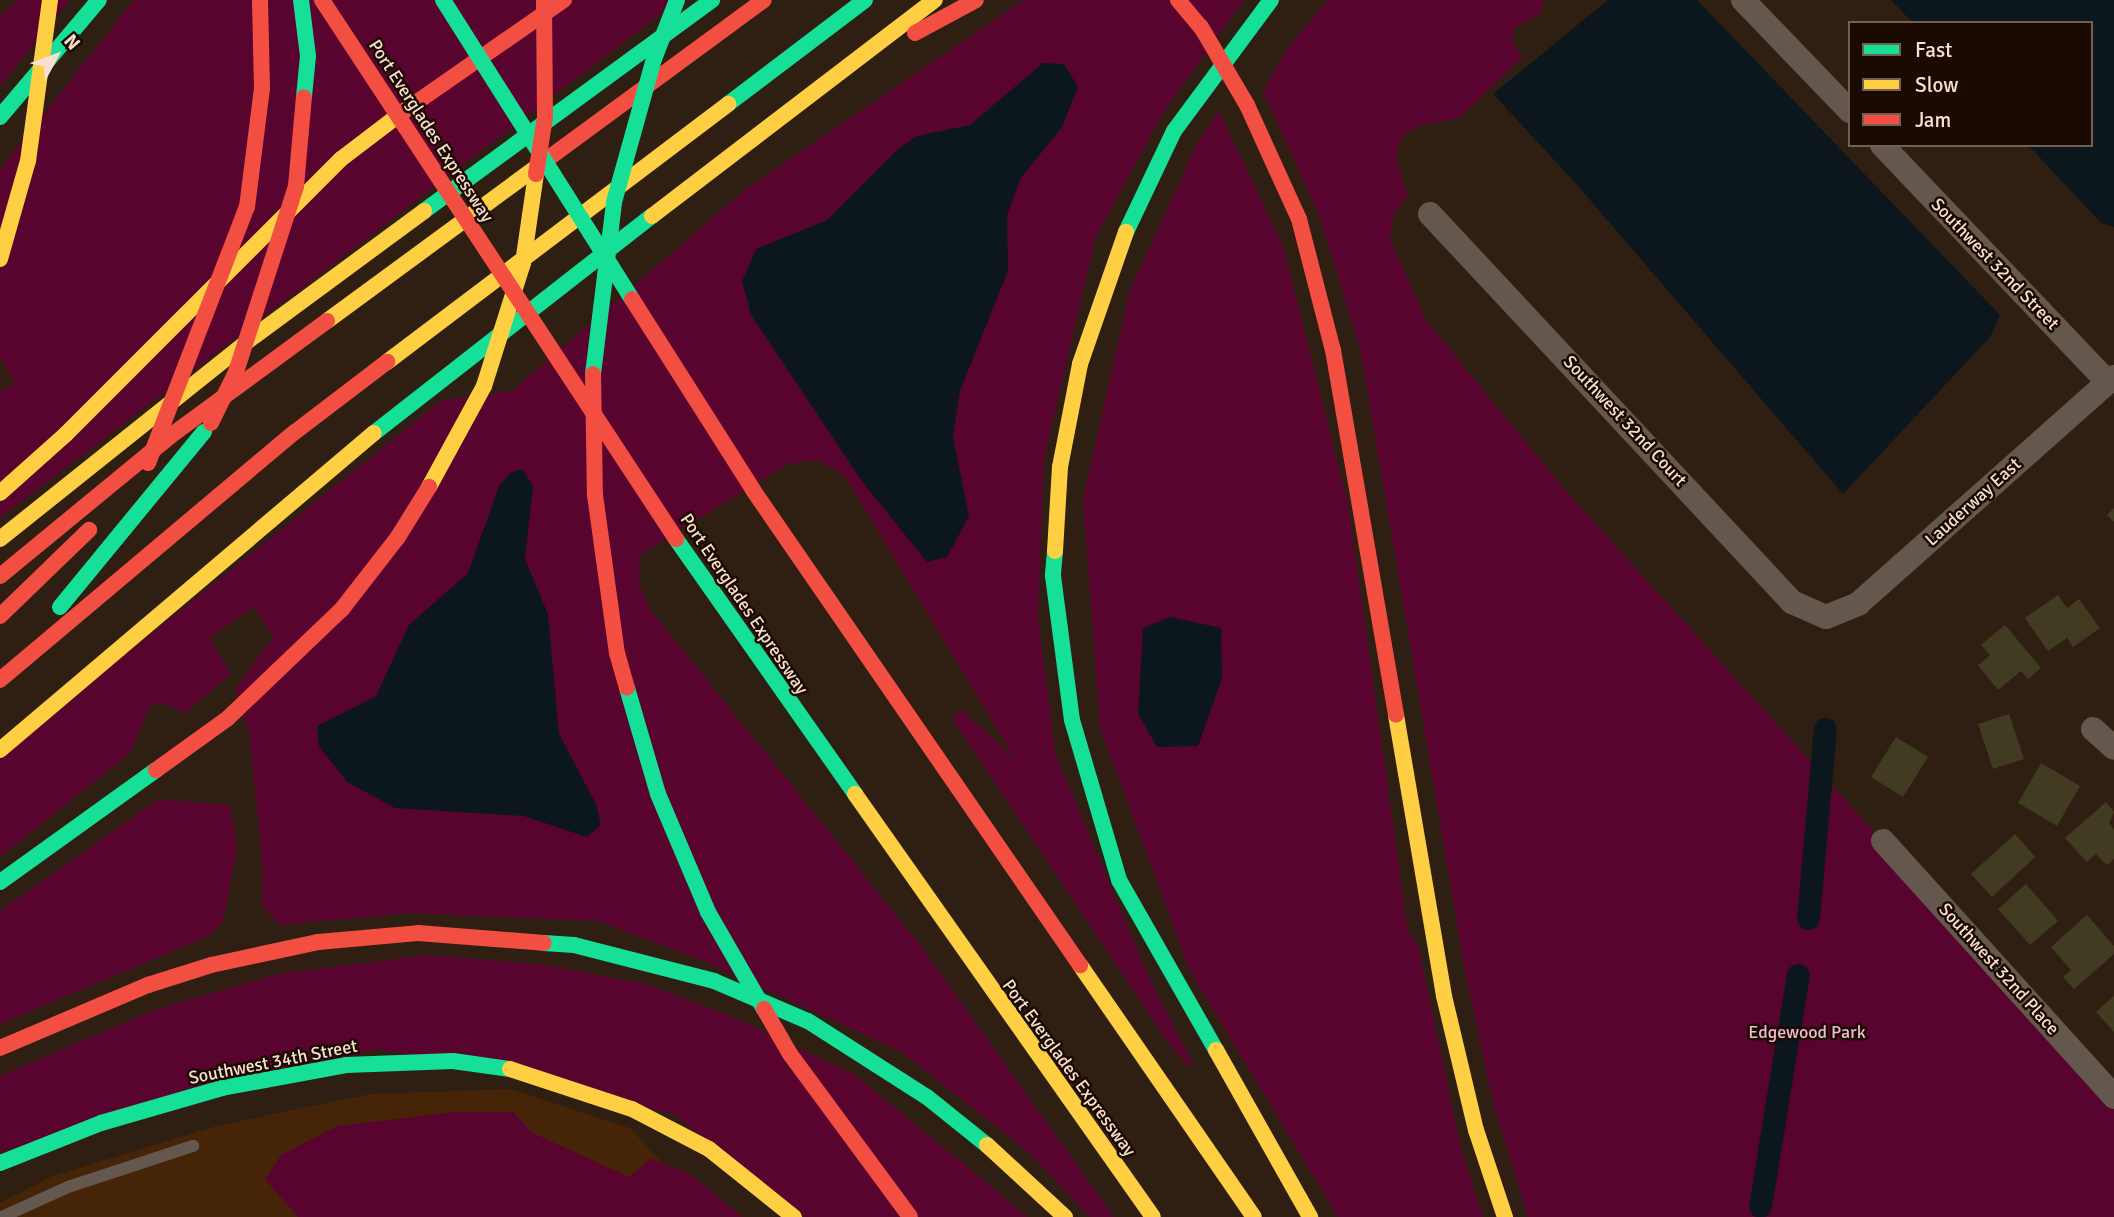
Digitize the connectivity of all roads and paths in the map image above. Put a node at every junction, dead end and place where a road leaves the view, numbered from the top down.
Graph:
1 (50, 0) edge
2 (99, 0) edge
3 (260, 0) edge
4 (301, 0) edge
5 (321, 0) edge
6 (443, 0) edge
7 (544, 0) edge
8 (564, 0) edge
9 (677, 0) edge
10 (712, 0) edge
11 (764, 0) edge
12 (865, 0) edge
13 (935, 0) edge
14 (976, 0) edge
15 (1178, 0) edge
16 (1271, 0) edge
17 (1743, 0) edge
18 (830, 79) junction
19 (1848, 109) edge
20 (0, 117) edge
21 (1884, 147) edge
22 (1430, 214) dead end
23 (0, 259) edge
24 (2111, 380) edge
25 (0, 493) edge
26 (0, 539) edge
27 (0, 576) edge
28 (0, 617) edge
29 (1826, 617) joint
30 (0, 659) edge
31 (0, 680) edge
32 (2093, 729) dead end
33 (2114, 748) edge
34 (0, 750) edge
35 (1883, 841) dead end
36 (0, 882) edge
37 (0, 1048) edge
38 (2114, 1097) edge
39 (193, 1146) dead end
40 (0, 1163) edge
41 (2, 1217) edge
42 (794, 1217) edge
43 (911, 1217) edge
44 (1065, 1217) edge
45 (1153, 1217) edge
46 (1254, 1217) edge
47 (1310, 1217) edge
48 (1505, 1217) edge

1 - 23 main road, bridge
2 - 20 main road
3 - 28 main road, bridge
4 - 30 main road, bridge
5 - 45 main road, Port Everglades Expressway, bridge
6 - 46 main road, bridge
7 - 36 main road, bridge
8 - 25 main road
9 - 43 main road, bridge
10 - 26 main road
11 - 27 main road
12 - 31 main road
13 - 18 main road
14 - 18 main road
15 - 48 main road, bridge
16 - 47 main road
17 - 19 street
18 - 34 main road
21 - 24 street, Southwest 32nd Street
22 - 29 street, Southwest 32nd Court
24 - 29 street, Lauderway East
32 - 33 street
35 - 38 street, Southwest 32nd Place
37 - 44 main road
39 - 41 lane
40 - 42 main road, Southwest 34th Street

